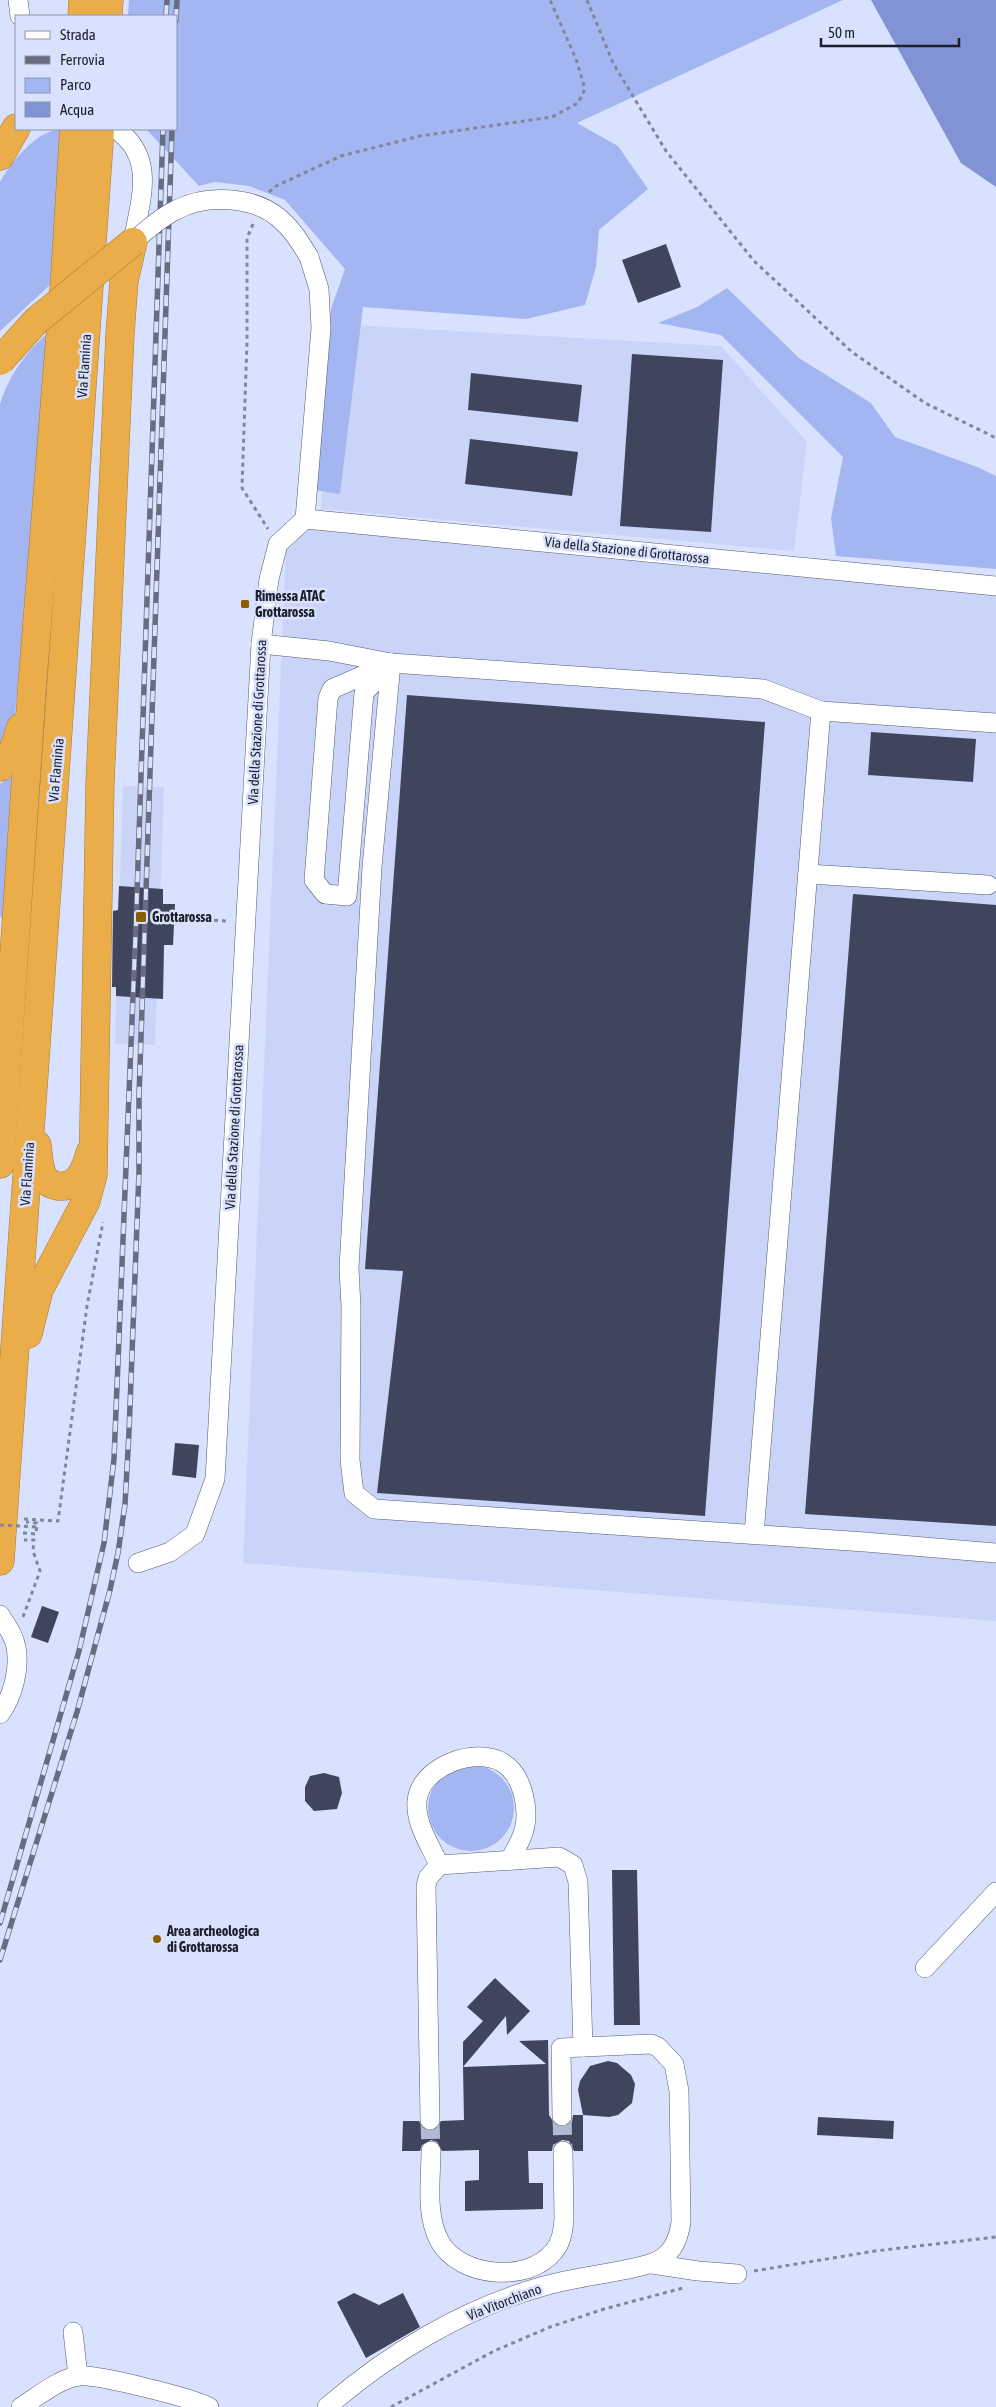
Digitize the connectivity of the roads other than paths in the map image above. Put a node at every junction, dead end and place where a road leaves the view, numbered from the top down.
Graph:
1 (18, 0) edge
2 (83, 0) edge
3 (109, 0) edge
4 (20, 15) edge
5 (82, 15) edge
6 (108, 15) edge
7 (15, 130) edge
8 (74, 130) edge
9 (100, 130) edge
10 (117, 130) edge
11 (0, 156) edge
12 (132, 242) junction
13 (0, 361) edge
14 (304, 519) junction
15 (996, 586) edge
16 (260, 644) junction
17 (391, 663) junction
18 (32, 687) junction
19 (821, 711) junction
20 (996, 723) edge
21 (0, 767) edge
22 (808, 874) junction
23 (988, 885) dead end
24 (0, 1003) edge
25 (6, 1092) junction
26 (32, 1109) junction
27 (94, 1140) junction
28 (0, 1164) edge
29 (9, 1411) junction
30 (754, 1534) junction
31 (996, 1553) edge
32 (0, 1561) edge
33 (138, 1564) dead end
34 (0, 1615) edge
35 (0, 1714) edge
36 (510, 1860) junction
37 (439, 1865) junction
38 (996, 1892) edge
39 (925, 1968) dead end
40 (583, 2047) junction
41 (562, 2116) tunnel mouth
42 (430, 2120) tunnel mouth
43 (431, 2151) tunnel mouth
44 (563, 2151) tunnel mouth
45 (652, 2264) junction
46 (736, 2274) road end
47 (72, 2332) dead end
48 (78, 2376) junction
49 (22, 2407) edge
50 (209, 2407) edge
51 (326, 2407) edge

1 - 4 street
2 - 5 highway
3 - 6 highway
7 - 11 highway
8 - 18 highway, Via Flaminia
9 - 26 highway, Via Flaminia
10 - 12 street
12 - 13 highway, bridge
12 - 14 street, bridge
12 - 27 highway
14 - 15 street, Via della Stazione di Grottarossa
14 - 16 street, Via della Stazione di Grottarossa
16 - 17 street
16 - 33 street, Via della Stazione di Grottarossa
17 - 17 street
17 - 19 street
17 - 30 street
18 - 21 highway
18 - 25 highway, Via Flaminia
19 - 20 street
19 - 22 street
22 - 23 street
22 - 30 street
24 - 25 highway
25 - 28 highway, Via Flaminia
26 - 27 highway
26 - 29 highway, Via Flaminia
27 - 29 highway
29 - 32 highway
30 - 31 street
34 - 35 street
36 - 37 street
36 - 37 street
36 - 40 street
37 - 42 street
38 - 39 street
40 - 41 street, Via Vitorchiano
40 - 45 street, Via Vitorchiano
43 - 44 street
45 - 46 street
45 - 51 street, Via Vitorchiano
47 - 48 street
48 - 49 street
48 - 50 street

